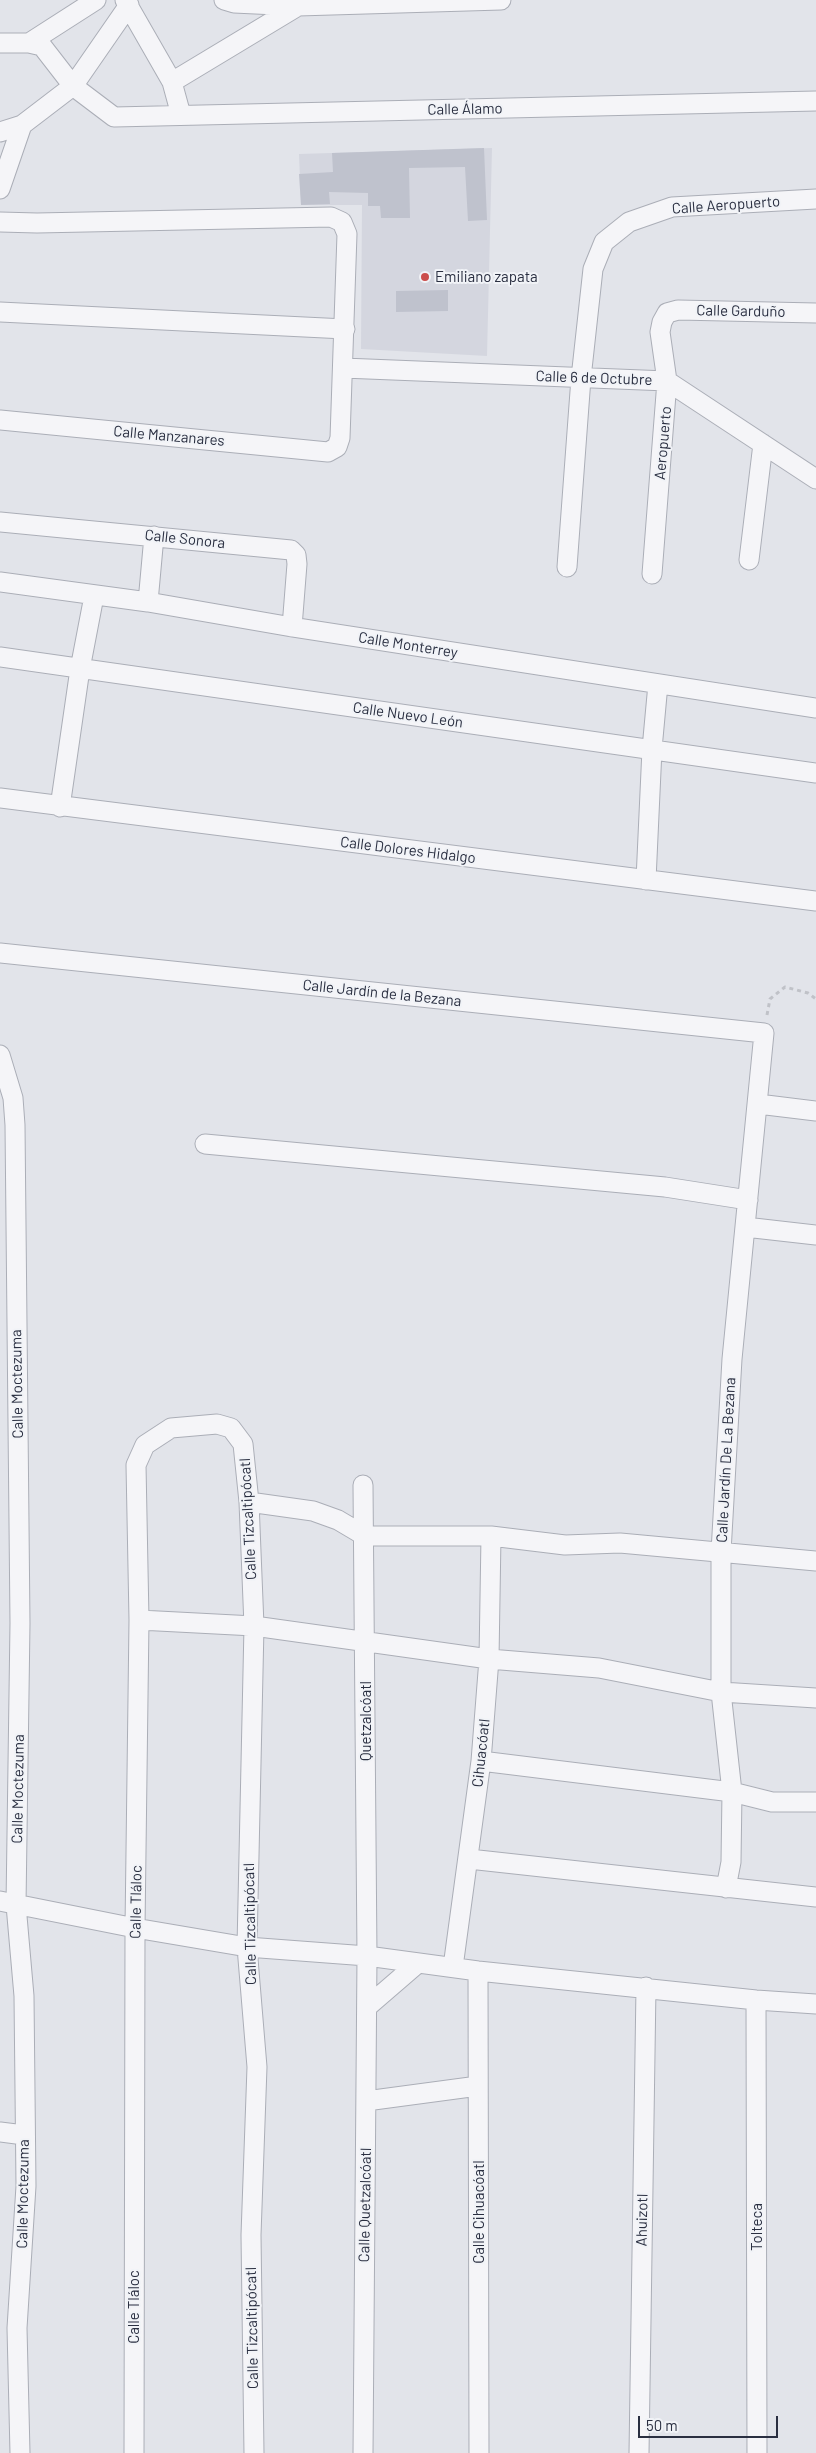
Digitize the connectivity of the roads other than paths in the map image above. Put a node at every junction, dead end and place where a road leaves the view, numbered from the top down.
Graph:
1 (96, 0) edge
2 (224, 0) edge
3 (501, 0) edge
4 (404, 1) edge
5 (127, 2) edge
6 (296, 3) edge
7 (0, 43) edge
8 (29, 43) junction
9 (172, 82) junction
10 (73, 86) junction
11 (816, 101) edge
12 (181, 115) junction
13 (22, 125) junction
14 (0, 132) edge
15 (0, 189) edge
16 (816, 199) edge
17 (0, 222) edge
18 (0, 312) edge
19 (667, 313) joint
20 (816, 313) edge
21 (344, 330) junction
22 (343, 368) junction
23 (581, 378) junction
24 (667, 381) junction
25 (0, 420) edge
26 (763, 444) junction
27 (816, 479) edge
28 (0, 522) edge
29 (154, 536) junction
30 (749, 560) dead end
31 (567, 567) dead end
32 (652, 574) dead end
33 (0, 582) edge
34 (94, 596) junction
35 (148, 602) junction
36 (292, 628) junction
37 (0, 658) edge
38 (80, 669) junction
39 (658, 684) junction
40 (816, 708) edge
41 (652, 749) junction
42 (816, 773) edge
43 (0, 798) edge
44 (60, 807) junction
45 (646, 880) junction
46 (816, 901) edge
47 (0, 954) edge
48 (764, 1033) joint
49 (0, 1054) edge
50 (758, 1104) junction
51 (816, 1111) edge
52 (205, 1144) dead end
53 (748, 1200) junction
54 (745, 1227) junction
55 (816, 1235) edge
56 (231, 1428) joint
57 (363, 1486) dead end
58 (248, 1502) junction
59 (365, 1536) junction
60 (491, 1536) junction
61 (721, 1552) junction
62 (816, 1561) edge
63 (140, 1620) junction
64 (254, 1626) junction
65 (365, 1641) junction
66 (489, 1659) junction
67 (721, 1692) junction
68 (816, 1698) edge
69 (481, 1761) junction
70 (732, 1792) junction
71 (816, 1802) edge
72 (469, 1859) junction
73 (726, 1888) junction
74 (816, 1897) edge
75 (8, 1903) edge
76 (135, 1928) junction
77 (247, 1946) junction
78 (367, 1956) junction
79 (418, 1963) junction
80 (453, 1968) junction
81 (478, 1971) junction
82 (646, 1987) junction
83 (756, 2000) junction
84 (816, 2004) edge
85 (367, 2007) junction
86 (478, 2086) junction
87 (366, 2101) junction
88 (0, 2132) edge
89 (24, 2135) junction
90 (20, 2453) edge
91 (134, 2453) edge
92 (254, 2453) edge
93 (363, 2453) edge
94 (479, 2453) edge
95 (639, 2453) edge
96 (757, 2453) edge

1 - 8 street
2 - 6 street
3 - 4 street
4 - 6 street
5 - 9 street
5 - 10 street
6 - 9 street
7 - 8 street
8 - 10 street
9 - 12 street
10 - 12 street, Calle Álamo
10 - 13 street
11 - 12 street, Calle Álamo
13 - 14 street
13 - 15 street
16 - 23 street, Calle Aeropuerto
17 - 21 street
18 - 21 street
19 - 20 street, Calle Garduño
19 - 24 street, Aeropuerto
21 - 22 street
22 - 23 street, Calle 6 de Octubre
22 - 25 street, Calle Manzanares
23 - 24 street, Calle 6 de Octubre
23 - 31 street, Calle Aeropuerto
24 - 26 street, Calle 6 de Octubre
24 - 32 street, Aeropuerto
26 - 27 street, Calle 6 de Octubre
26 - 30 street
28 - 29 street, Calle Sonora
29 - 35 street
29 - 36 street, Calle Sonora
33 - 34 street, Calle Monterrey
34 - 35 street, Calle Monterrey
34 - 38 street
35 - 36 street, Calle Monterrey
36 - 39 street, Calle Monterrey
37 - 38 street, Calle Nuevo León
38 - 41 street, Calle Nuevo León
38 - 44 street
39 - 40 street, Calle Monterrey
39 - 41 street
41 - 42 street, Calle Nuevo León
41 - 45 street
43 - 44 street, Calle Dolores Hidalgo
44 - 45 street, Calle Dolores Hidalgo
45 - 46 street, Calle Dolores Hidalgo
47 - 48 street, Calle Jardín de la Bezana
48 - 50 street, Calle Jardín De La Bezana
49 - 75 street, Calle Moctezuma
50 - 51 street
50 - 53 street, Calle Jardín De La Bezana
52 - 53 street
53 - 54 street, Calle Jardín De La Bezana
54 - 55 street
54 - 61 street, Calle Jardín De La Bezana
56 - 58 street, Calle Tizcaltipócatl
56 - 63 street, Calle Tláloc
57 - 59 street, Quetzalcóatl
58 - 59 street
58 - 64 street, Calle Tizcaltipócatl
59 - 60 street
59 - 65 street, Quetzalcóatl
60 - 61 street
60 - 66 street, Cihuacóatl
61 - 62 street
61 - 67 street, Calle Jardín De La Bezana
63 - 64 street
63 - 76 street, Calle Tláloc
64 - 65 street
64 - 77 street, Calle Tizcaltipócatl
65 - 66 street
65 - 78 street, Quetzalcóatl
66 - 67 street
66 - 69 street, Cihuacóatl
67 - 68 street
67 - 70 street, Calle Jardín De La Bezana
69 - 70 street
69 - 72 street, Cihuacóatl
70 - 71 street
70 - 73 street, Calle Jardín De La Bezana
72 - 73 street
72 - 80 street, Cihuacóatl
73 - 74 street
75 - 76 street
75 - 89 street, Calle Moctezuma
76 - 77 street
76 - 91 street, Calle Tláloc
77 - 78 street
77 - 92 street, Calle Tizcaltipócatl
78 - 79 street
78 - 85 street, Calle Quetzalcóatl
79 - 80 street
79 - 85 street
80 - 81 street
81 - 82 street
81 - 86 street, Calle Cihuacóatl
82 - 83 street
82 - 95 street, Ahuizotl
83 - 84 street
83 - 96 street, Tolteca
85 - 87 street, Calle Quetzalcóatl
86 - 87 street
86 - 94 street, Calle Cihuacóatl
87 - 93 street, Calle Quetzalcóatl
88 - 89 street
89 - 90 street, Calle Moctezuma

